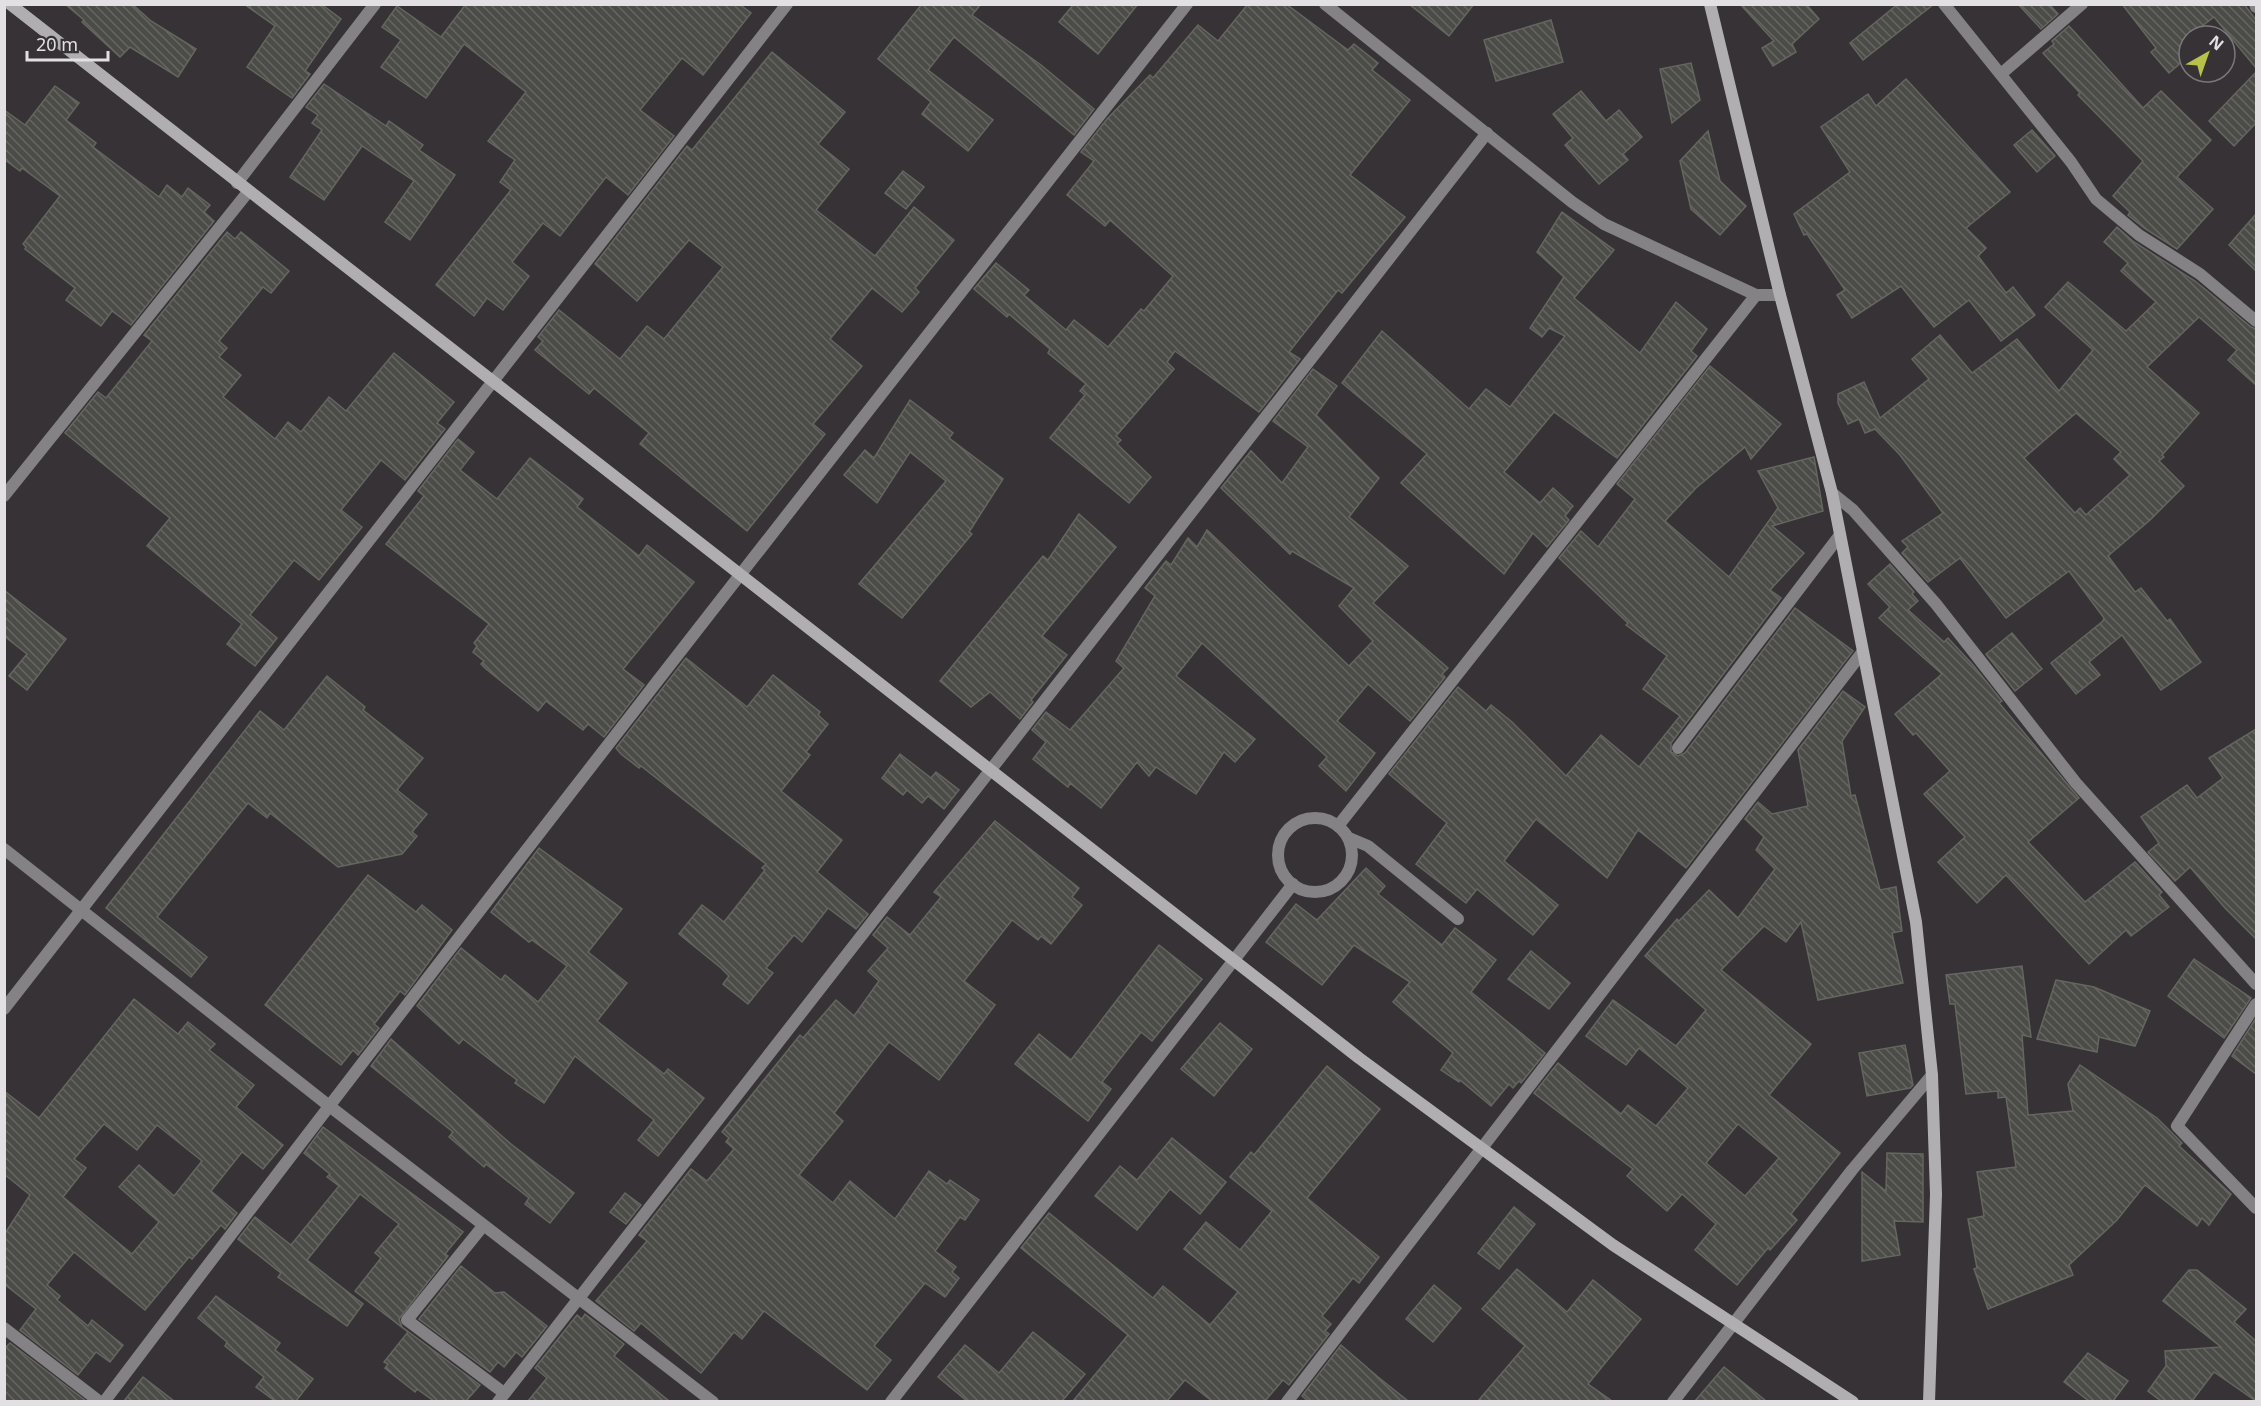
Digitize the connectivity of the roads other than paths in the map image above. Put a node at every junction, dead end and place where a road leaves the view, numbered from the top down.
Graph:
1 (10, 4) edge
2 (375, 4) edge
3 (787, 4) edge
4 (1187, 4) edge
5 (1325, 4) edge
6 (1710, 4) edge
7 (1944, 4) edge
8 (2082, 4) edge
9 (2001, 74) junction
10 (1486, 133) junction
11 (237, 183) junction
12 (248, 192) junction
13 (1756, 295) junction
14 (1780, 296) junction
15 (2256, 321) edge
16 (494, 382) junction
17 (1832, 493) junction
18 (4, 496) edge
19 (1840, 535) junction
20 (740, 574) junction
21 (1861, 654) junction
22 (1678, 748) dead end
23 (988, 769) junction
24 (1338, 826) junction
25 (1348, 838) junction
26 (4, 849) edge
27 (1293, 884) junction
28 (81, 909) junction
29 (1458, 919) dead end
30 (1232, 960) junction
31 (2256, 984) edge
32 (2256, 1004) edge
33 (4, 1009) edge
34 (1932, 1075) junction
35 (328, 1106) junction
36 (1481, 1150) junction
37 (2256, 1208) edge
38 (483, 1226) junction
39 (578, 1297) junction
40 (1733, 1324) junction
41 (4, 1328) edge
42 (501, 1397) edge
43 (102, 1401) edge
44 (713, 1401) edge
45 (891, 1401) edge
46 (1287, 1401) edge
47 (1673, 1401) edge
48 (1853, 1401) edge
49 (1929, 1401) edge

1 - 11 street
2 - 11 street
3 - 16 street
4 - 20 street
5 - 10 street
6 - 14 street
7 - 9 street
8 - 9 street
9 - 15 street
10 - 13 street
10 - 23 street
11 - 12 street
12 - 16 street
12 - 18 street
13 - 14 street
13 - 24 street
14 - 17 street
16 - 20 street
16 - 28 street
17 - 19 street
17 - 31 street
19 - 21 street
19 - 22 street
20 - 23 street
20 - 35 street
21 - 34 street
21 - 36 street
23 - 30 street
23 - 39 street
24 - 25 street
24 - 27 street
25 - 27 street
25 - 29 street
26 - 28 street
27 - 30 street
28 - 33 street
28 - 35 street
30 - 36 street
30 - 45 street
32 - 37 street
34 - 40 street
34 - 49 street
35 - 38 street
35 - 43 street
36 - 40 street
36 - 46 street
38 - 39 street
38 - 42 street
39 - 42 street
39 - 44 street
40 - 47 street
40 - 48 street
41 - 43 street

